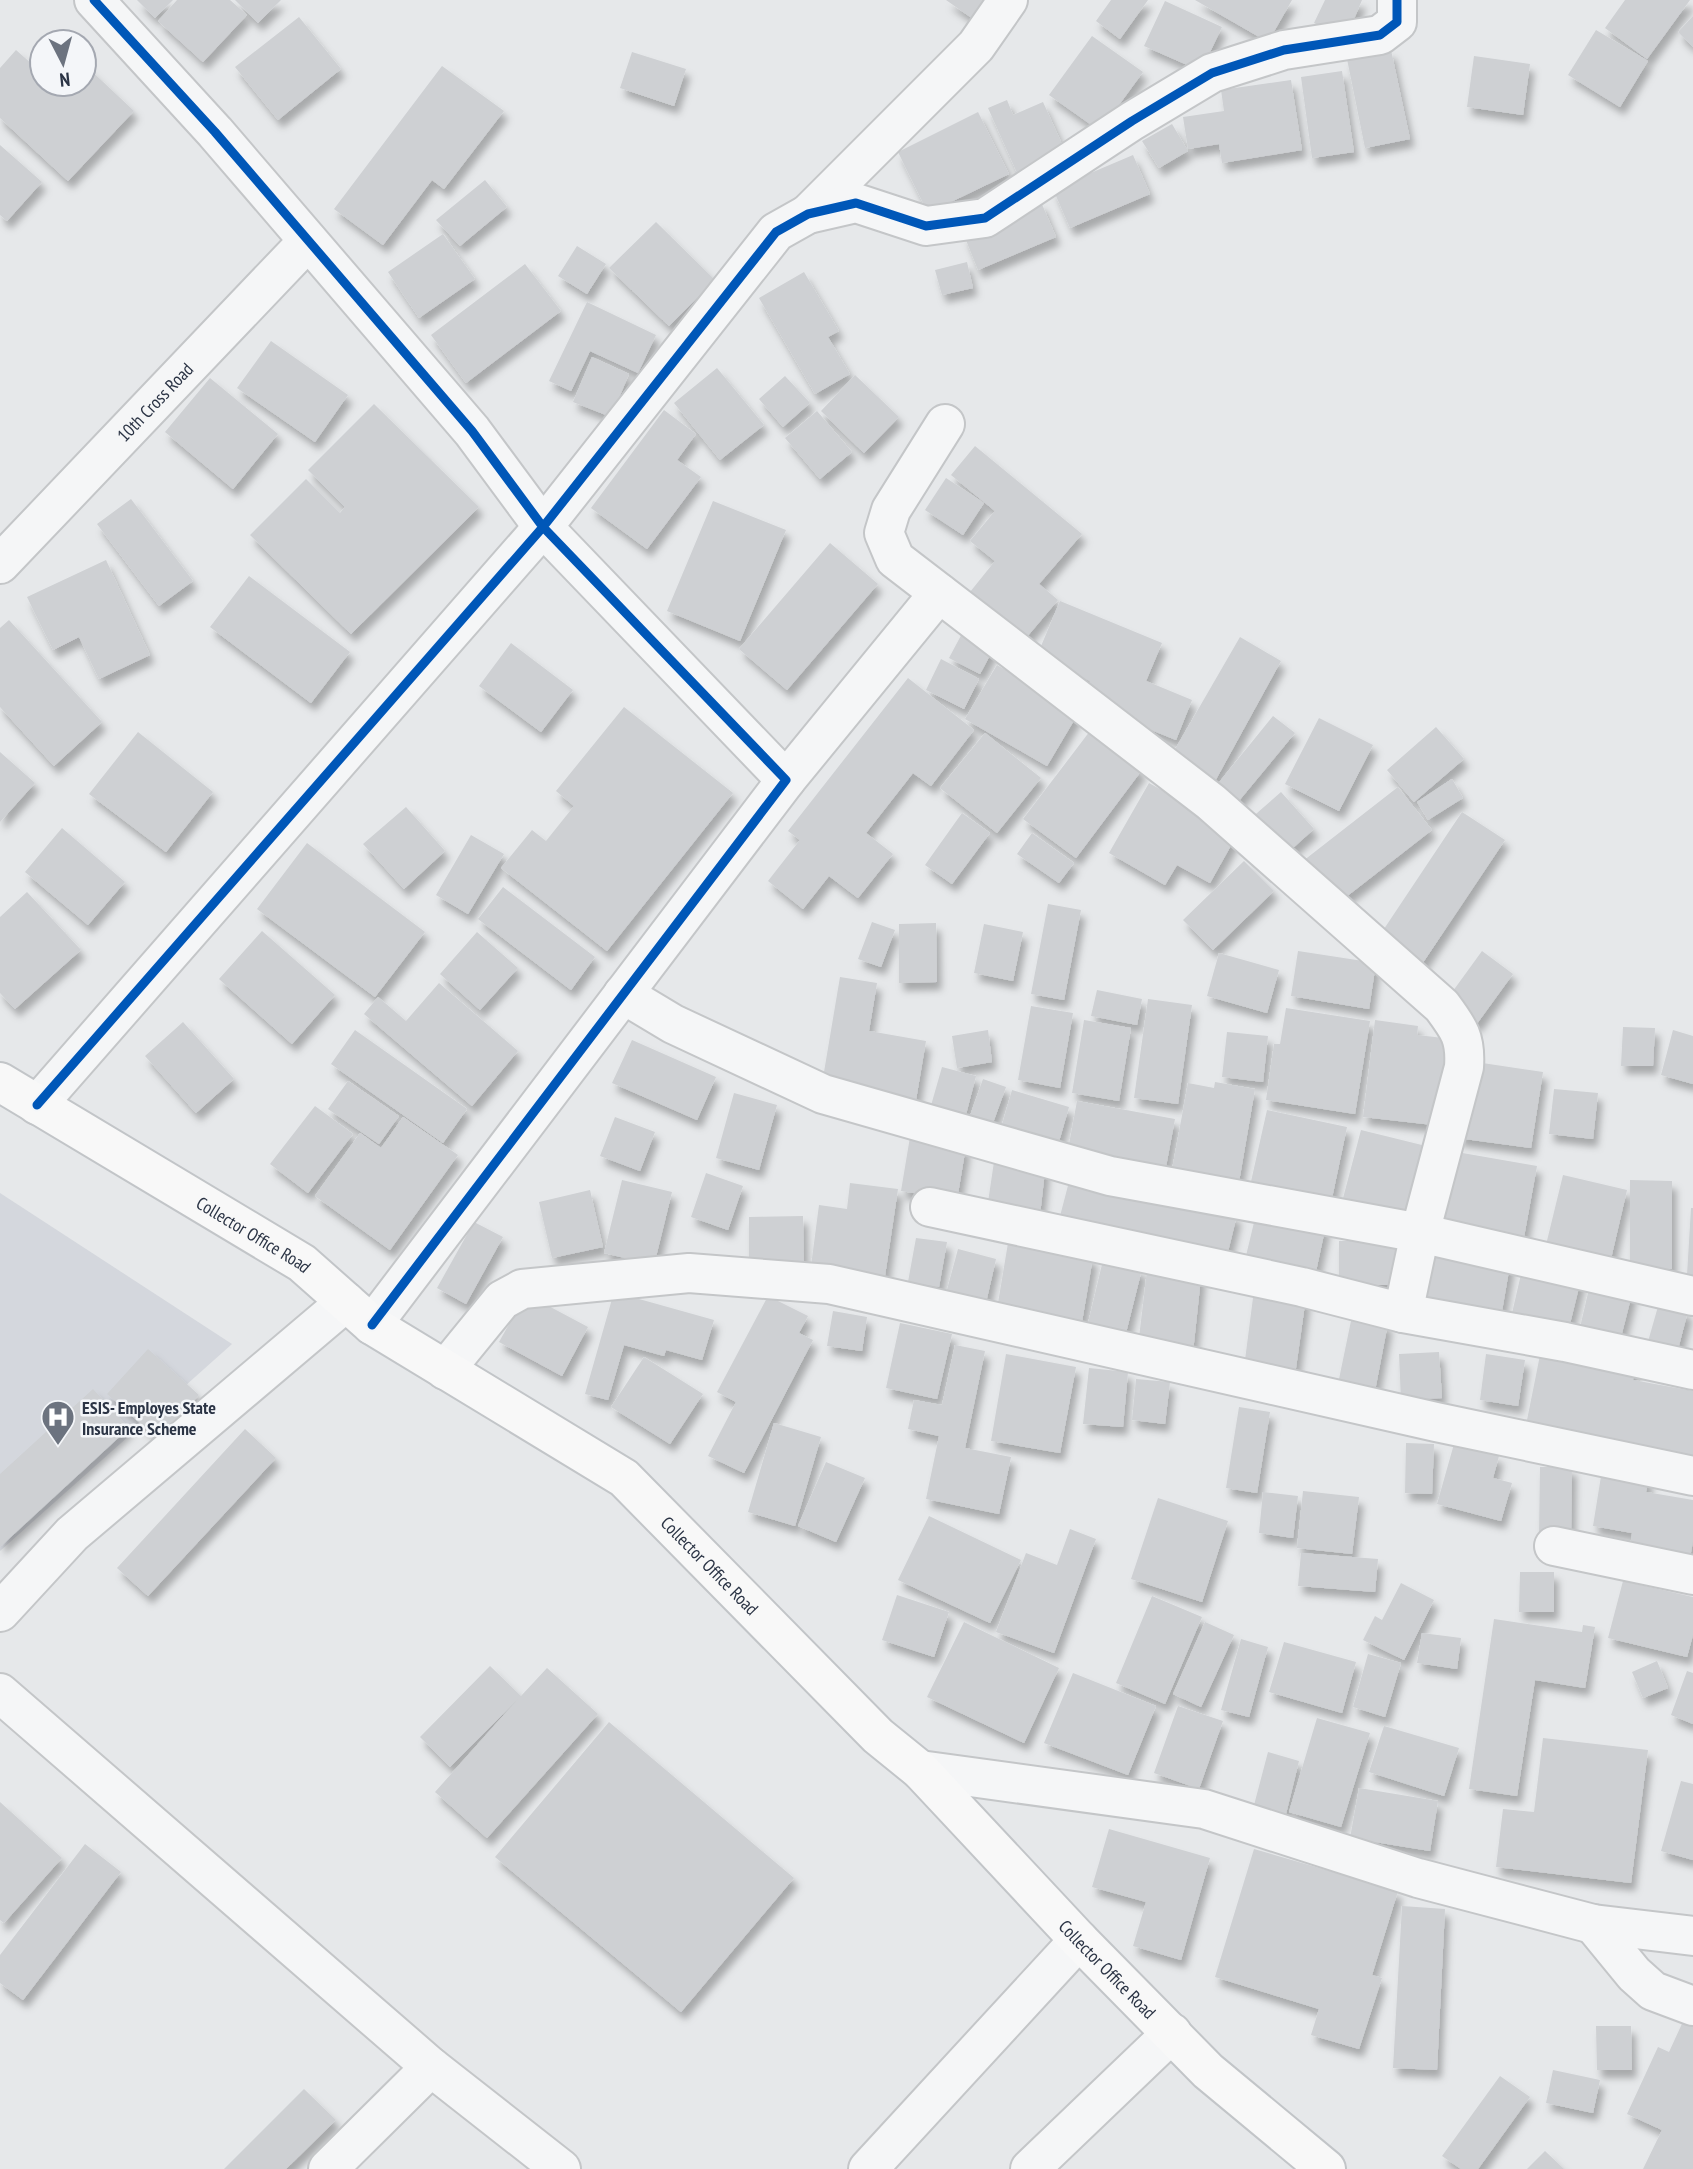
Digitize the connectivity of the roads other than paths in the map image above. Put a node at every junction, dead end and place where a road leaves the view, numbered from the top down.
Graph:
1 (94, 0) edge
2 (1008, 0) edge
3 (1398, 0) edge
4 (808, 214) junction
5 (308, 241) junction
6 (945, 425) dead end
7 (543, 527) junction
8 (0, 564) edge
9 (939, 593) junction
10 (786, 780) junction
11 (623, 994) junction
12 (0, 1082) edge
13 (37, 1105) junction
14 (930, 1207) dead end
15 (1420, 1233) junction
16 (1693, 1296) edge
17 (1403, 1313) junction
18 (359, 1314) junction
19 (445, 1370) junction
20 (1693, 1370) edge
21 (1693, 1476) edge
22 (1554, 1546) dead end
23 (1693, 1575) edge
24 (0, 1612) edge
25 (0, 1693) edge
26 (920, 1770) junction
27 (1593, 1924) junction
28 (1693, 1936) edge
29 (1079, 1940) junction
30 (1693, 2006) edge
31 (1172, 2033) junction
32 (431, 2067) junction
33 (328, 2169) edge
34 (561, 2169) edge
35 (868, 2169) edge
36 (1030, 2169) edge
37 (1326, 2169) edge

1 - 5 street
2 - 4 street
3 - 4 street
4 - 7 street
5 - 7 street
5 - 8 street, 10th Cross Road
6 - 9 street
7 - 10 street
7 - 13 street
9 - 10 street
9 - 15 street
10 - 11 street
11 - 15 street
11 - 18 street
12 - 13 main road, Collector Office Road
13 - 18 main road, Collector Office Road
14 - 17 street
15 - 16 street
15 - 17 street
17 - 20 street
18 - 19 main road, Collector Office Road
18 - 24 street
19 - 21 street
19 - 26 main road, Collector Office Road
22 - 23 street
25 - 32 street
26 - 27 street
26 - 29 main road, Collector Office Road
27 - 28 street
27 - 30 street
29 - 31 main road, Collector Office Road
29 - 35 street
31 - 36 street
31 - 37 main road, Collector Office Road
32 - 33 street
32 - 34 street

